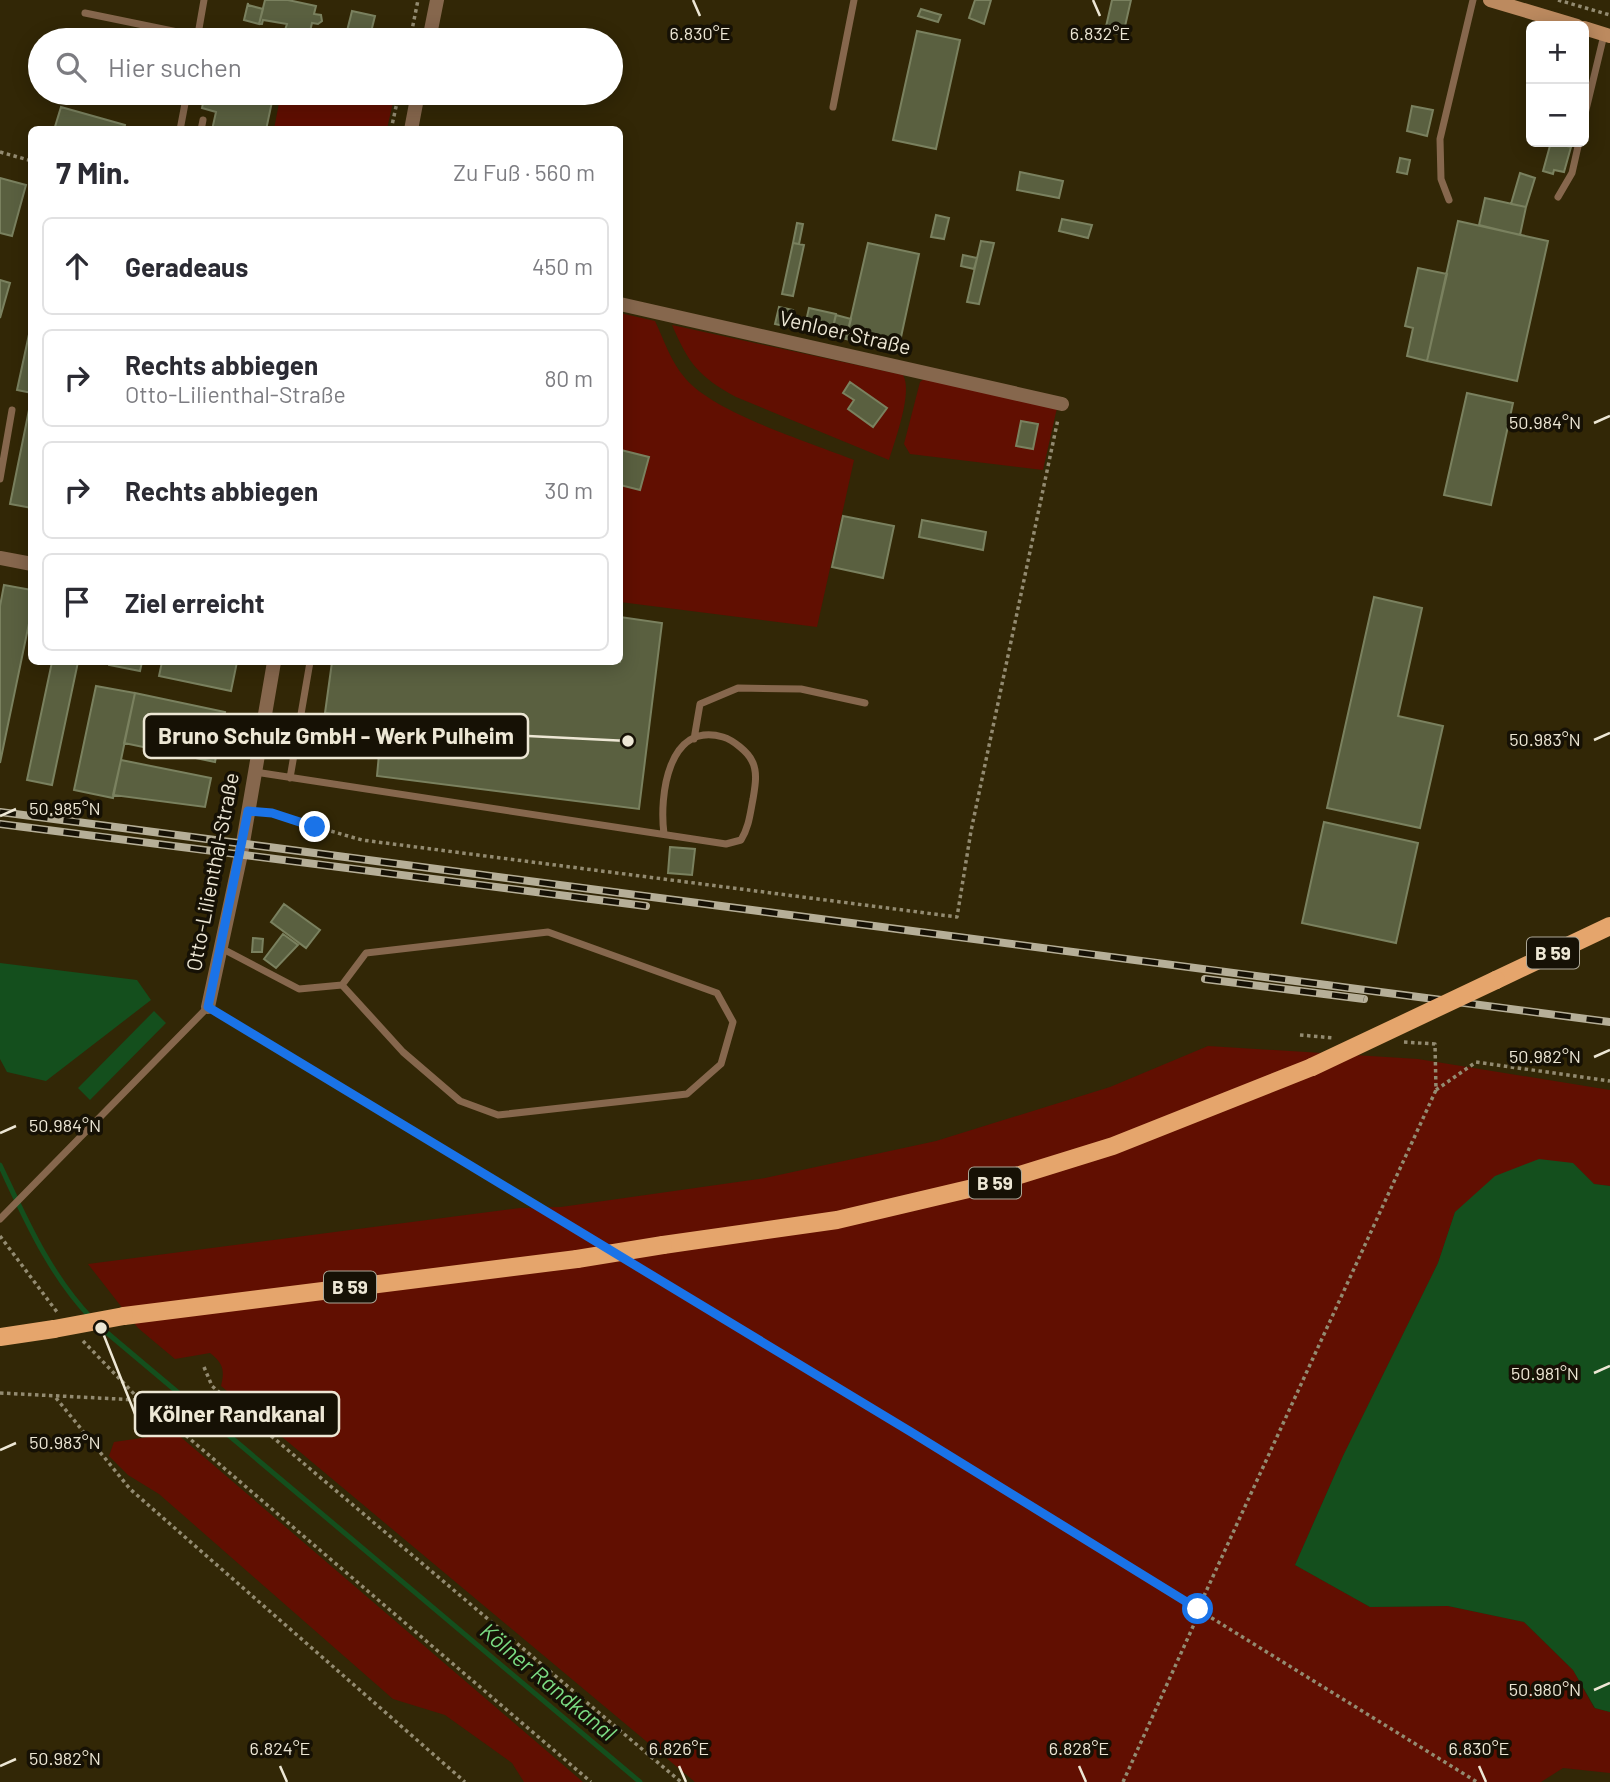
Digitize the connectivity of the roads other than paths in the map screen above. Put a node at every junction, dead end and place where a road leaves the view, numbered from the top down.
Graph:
1 (204, 0) edge
2 (437, 0) edge
3 (854, 0) edge
4 (1473, 0) edge
5 (1490, 0) edge
6 (85, 13) dead end
7 (1560, 21) edge
8 (152, 28) edge
9 (199, 28) edge
10 (431, 28) edge
11 (1589, 30) edge
12 (1607, 35) edge
13 (1589, 100) edge
14 (185, 105) edge
15 (416, 105) edge
16 (833, 107) dead end
17 (203, 120) dead end
18 (181, 126) edge
19 (202, 126) edge
20 (412, 126) edge
21 (1578, 147) edge
22 (1558, 197) dead end
23 (1449, 200) dead end
24 (623, 305) edge
25 (1062, 404) road end
26 (12, 410) dead end
27 (0, 479) edge
28 (0, 558) edge
29 (28, 563) edge
30 (273, 665) edge
31 (309, 665) edge
32 (865, 703) dead end
33 (297, 735) junction
34 (694, 738) junction
35 (373, 746) dead end
36 (254, 772) junction
37 (290, 778) junction
38 (664, 834) junction
39 (1610, 926) edge
40 (221, 948) junction
41 (342, 985) junction
42 (208, 1007) joint
43 (2, 1217) edge
44 (0, 1337) edge

1 - 9 lane
2 - 10 street
3 - 16 lane
4 - 23 lane
5 - 7 main road
6 - 8 lane
11 - 12 main road
12 - 13 lane
14 - 18 lane
15 - 20 street
17 - 19 lane
21 - 22 lane
24 - 25 street, Venloer Straße
26 - 27 lane
28 - 29 street
30 - 36 street, Otto-Lilienthal-Straße
31 - 33 lane
32 - 34 lane
33 - 35 lane
33 - 37 lane
34 - 38 lane
34 - 38 lane
36 - 37 lane
36 - 40 street, Otto-Lilienthal-Straße
37 - 38 lane
39 - 44 main road, B 59, bridge
40 - 41 lane
40 - 42 street, Otto-Lilienthal-Straße
41 - 41 lane
42 - 43 lane

